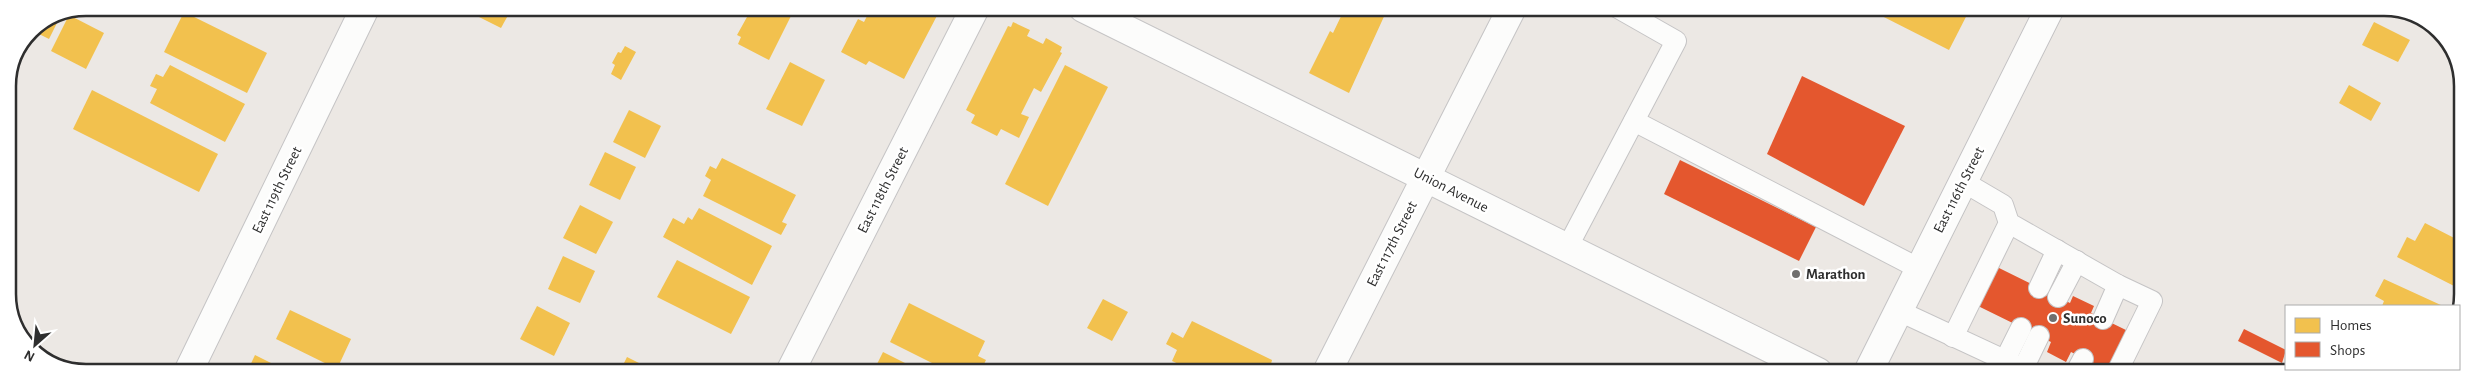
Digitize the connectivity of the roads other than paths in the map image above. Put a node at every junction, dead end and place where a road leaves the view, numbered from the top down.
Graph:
1 (361, 16) edge
2 (971, 16) edge
3 (1099, 16) edge
4 (1508, 16) edge
5 (1632, 16) edge
6 (2046, 16) edge
7 (1634, 121) junction
8 (1426, 178) junction
9 (1962, 181) junction
10 (2009, 223) junction
11 (1567, 248) junction
12 (2057, 250) junction
13 (2077, 261) junction
14 (1920, 269) junction
15 (2118, 284) junction
16 (2039, 288) dead end
17 (2058, 297) dead end
18 (1899, 311) junction
19 (2103, 319) dead end
20 (1953, 337) junction
21 (192, 364) edge
22 (794, 364) edge
23 (1330, 364) edge
24 (1802, 364) edge
25 (1872, 364) edge
26 (1999, 364) edge
27 (2004, 364) edge
28 (2028, 364) edge
29 (2121, 364) edge

1 - 21 main road, East 119th Street
2 - 22 main road, East 118th Street
3 - 8 main road, Union Avenue
4 - 8 main road, East 117th Street
5 - 7 lane
6 - 9 main road, East 116th Street
7 - 11 lane
7 - 14 lane
8 - 11 main road, Union Avenue
8 - 23 main road, East 117th Street
9 - 10 lane
9 - 14 main road, East 116th Street
10 - 12 lane
10 - 20 lane
11 - 24 main road, Union Avenue
12 - 13 lane
12 - 16 lane
13 - 15 lane
13 - 17 lane
14 - 18 main road, East 116th Street
15 - 19 lane
15 - 29 lane
18 - 20 lane
18 - 25 main road, East 116th Street
20 - 26 lane
27 - 28 lane

